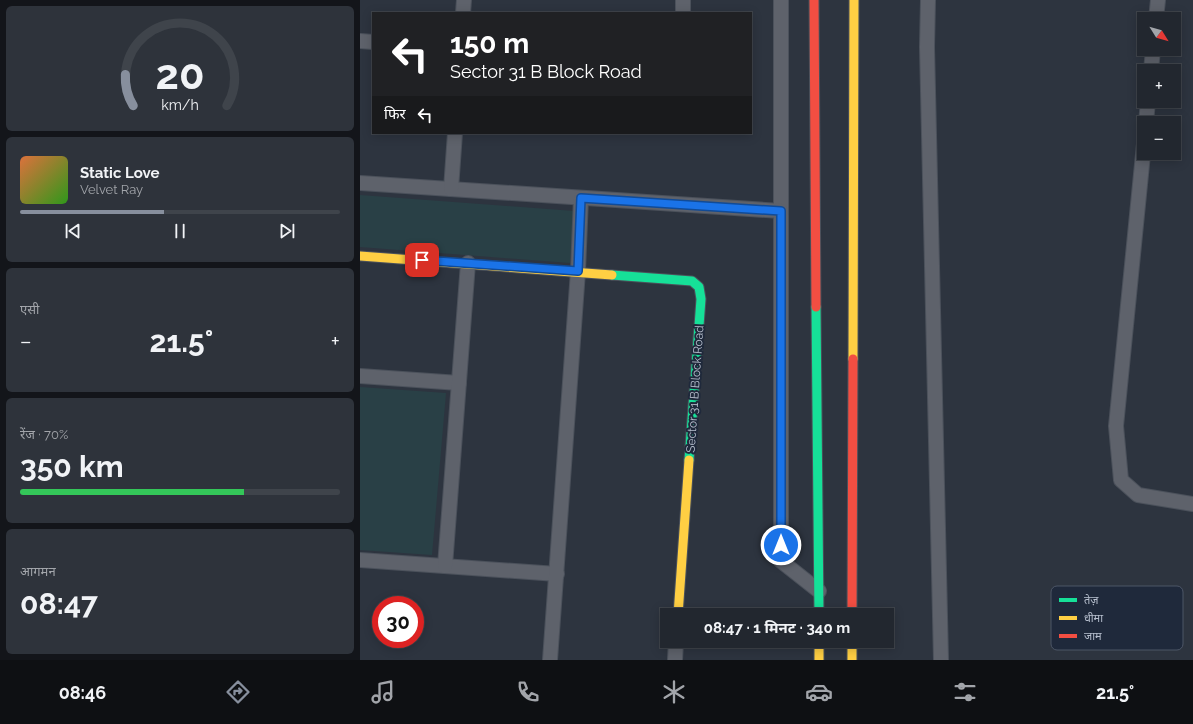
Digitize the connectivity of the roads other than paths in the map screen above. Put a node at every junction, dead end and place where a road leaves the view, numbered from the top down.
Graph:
1 (464, 0) edge
2 (683, 0) edge
3 (781, 0) edge
4 (814, 0) edge
5 (854, 0) edge
6 (928, 0) edge
7 (1158, 0) edge
8 (463, 12) edge
9 (683, 12) edge
10 (1157, 12) edge
11 (360, 41) edge
12 (372, 42) edge
13 (455, 134) edge
14 (1142, 160) edge
15 (360, 184) edge
16 (451, 189) junction
17 (581, 198) junction
18 (781, 211) junction
19 (360, 256) edge
20 (468, 263) junction
21 (578, 271) junction
22 (360, 376) edge
23 (459, 383) junction
24 (1193, 504) edge
25 (360, 560) edge
26 (445, 566) junction
27 (557, 574) junction
28 (819, 592) junction
29 (679, 608) edge
30 (819, 608) edge
31 (852, 608) edge
32 (676, 648) edge
33 (819, 648) edge
34 (852, 648) edge
35 (550, 660) edge
36 (675, 660) edge
37 (819, 660) edge
38 (852, 660) edge
39 (941, 660) edge

1 - 8 street
2 - 9 street
3 - 18 street
4 - 28 street
5 - 31 street
6 - 39 street
7 - 10 street
11 - 12 street
13 - 16 street
14 - 24 street
15 - 16 street
16 - 17 street
17 - 18 street
17 - 21 street
18 - 28 street
19 - 20 street, Sector 31 B Block Road
20 - 21 street, Sector 31 B Block Road
20 - 23 street
21 - 27 street
21 - 29 street, Sector 31 B Block Road
22 - 23 street
23 - 26 street
25 - 26 street
26 - 27 street
27 - 35 street
28 - 30 street
32 - 36 street
33 - 37 street
34 - 38 street

